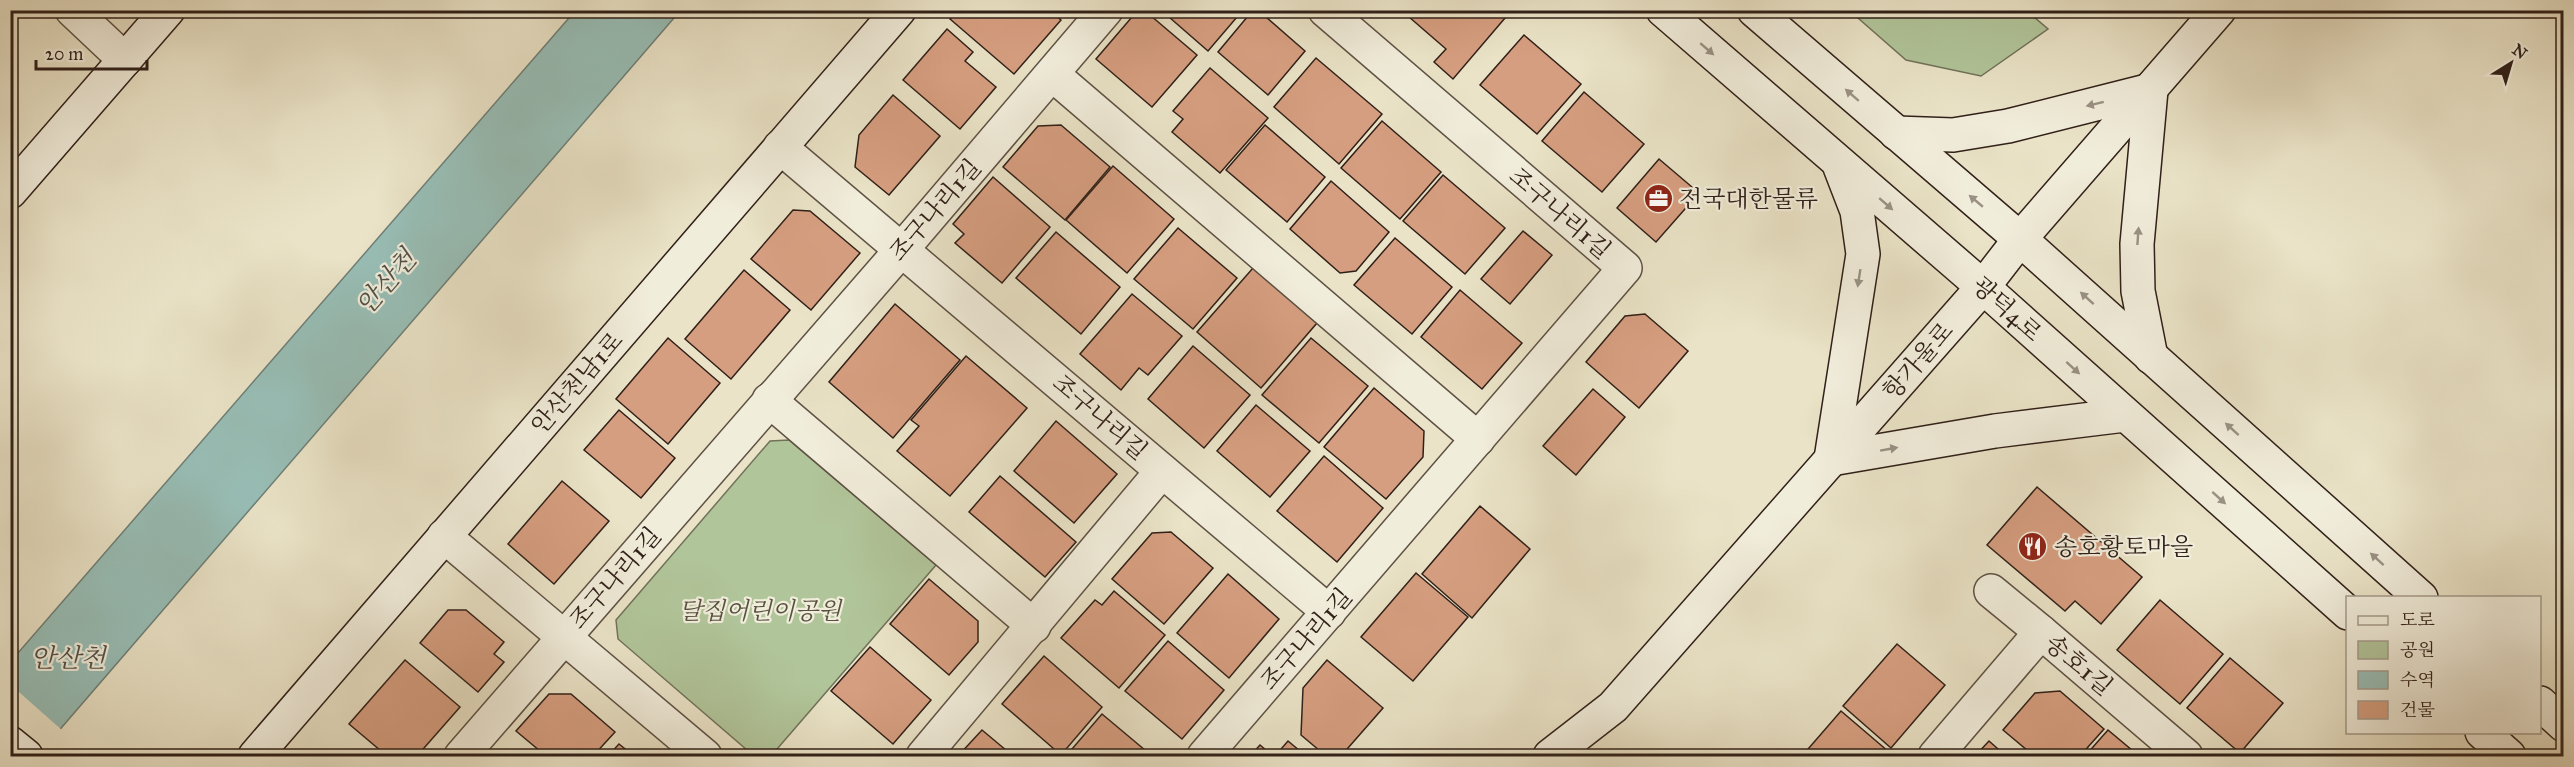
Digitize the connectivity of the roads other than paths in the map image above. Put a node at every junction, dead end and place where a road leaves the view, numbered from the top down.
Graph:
1 (72, 10) edge
2 (168, 10) edge
3 (899, 10) edge
4 (1106, 10) edge
5 (1325, 10) edge
6 (1663, 10) edge
7 (1754, 10) edge
8 (2219, 10) edge
9 (124, 60) junction
10 (1052, 74) junction
11 (2151, 90) junction
12 (1896, 133) junction
13 (780, 147) junction
14 (1837, 162) junction
15 (10, 192) edge
16 (2020, 239) junction
17 (903, 249) junction
18 (1983, 287) junction
19 (2151, 357) junction
20 (769, 400) junction
21 (2125, 415) junction
22 (1478, 439) junction
23 (1831, 459) junction
24 (1162, 471) junction
25 (444, 536) junction
26 (1991, 591) dead end
27 (2420, 596) edge
28 (2346, 611) edge
29 (1329, 612) junction
30 (1034, 626) junction
31 (2042, 632) junction
32 (565, 636) junction
33 (2541, 704) edge
34 (1614, 707) junction
35 (2564, 725) edge
36 (2484, 734) edge
37 (10, 743) edge
38 (26, 756) edge
39 (255, 756) edge
40 (460, 756) edge
41 (705, 756) edge
42 (923, 756) edge
43 (1204, 756) edge
44 (1550, 756) edge
45 (1585, 756) edge
46 (1935, 756) edge
47 (2186, 756) edge
48 (2509, 756) edge

1 - 9 street
2 - 9 street
3 - 13 street, 안산천남1로
4 - 10 street, 조구나리1길
5 - 22 street, 조구나리1길
6 -> 14 street, 광덕4로
12 -> 7 street
8 - 11 street, 항가울로
9 - 15 street
10 - 17 street, 조구나리1길
10 - 22 street
11 -> 12 street
11 - 16 street, 항가울로
19 -> 11 street
16 -> 12 street
13 - 17 street, 조구나리길
13 - 25 street, 안산천남1로
14 -> 18 street, 광덕4로
14 -> 23 street
16 - 18 street, 항가울로
19 -> 16 street
17 - 20 street, 조구나리1길
17 - 24 street, 조구나리길
18 -> 21 street, 광덕4로
18 - 23 street, 항가울로
27 -> 19 street
20 - 30 street
20 - 32 street, 조구나리1길
23 -> 21 street
21 -> 28 street, 광덕4로
22 - 29 street, 조구나리1길
23 - 34 street, 항가울로
24 - 29 street
24 - 30 street, 조구나리길
25 - 32 street
25 - 39 street, 안산천남1로
26 - 31 street
29 - 43 street, 조구나리1길
30 - 42 street, 조구나리길
31 - 46 street, 송호1길
31 - 47 street, 송호1길
32 - 40 street, 조구나리1길
32 - 41 street
33 - 35 street
34 - 44 street, 항가울로
34 - 45 street, 항가울로
36 - 48 street
37 - 38 street

